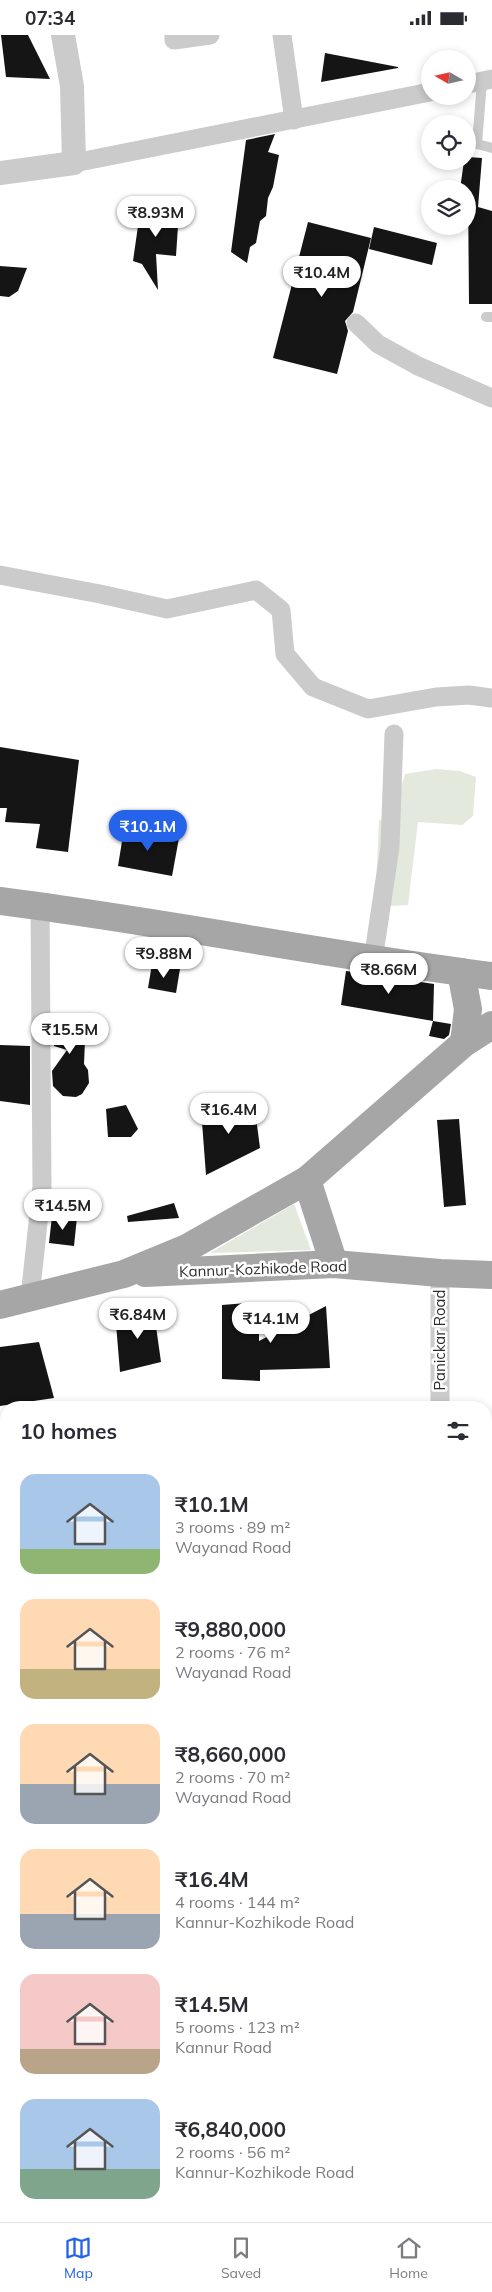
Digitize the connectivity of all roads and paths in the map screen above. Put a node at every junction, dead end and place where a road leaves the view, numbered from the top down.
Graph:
1 (63, 35) edge
2 (174, 35) edge
3 (210, 35) edge
4 (282, 35) edge
5 (481, 82) edge
6 (421, 94) edge
7 (294, 121) junction
8 (492, 148) edge
9 (74, 163) junction
10 (0, 173) edge
11 (356, 323) dead end
12 (492, 398) edge
13 (0, 575) edge
14 (492, 698) edge
15 (394, 734) dead end
16 (0, 901) edge
17 (40, 906) junction
18 (373, 960) junction
19 (461, 972) junction
20 (492, 976) edge
21 (492, 1025) edge
22 (464, 1043) junction
23 (307, 1180) junction
24 (334, 1264) junction
25 (440, 1273) junction
26 (124, 1274) junction
27 (492, 1275) edge
28 (30, 1297) junction
29 (0, 1305) edge
30 (440, 1401) edge

1 - 9 street
2 - 3 street
4 - 7 street
5 - 8 lane
6 - 7 street
7 - 9 street
9 - 10 street
11 - 12 street
13 - 14 street
15 - 18 street
16 - 17 main road
17 - 18 main road
17 - 28 street
18 - 19 main road
19 - 20 main road
19 - 22 main road
21 - 22 main road
22 - 23 main road
23 - 24 main road
23 - 26 main road
24 - 25 main road, Kannur-Kozhikode Road
24 - 26 main road, Kannur-Kozhikode Road
25 - 27 main road, Kannur-Kozhikode Road
25 - 30 street, Panickar Road
26 - 28 main road
28 - 29 main road

